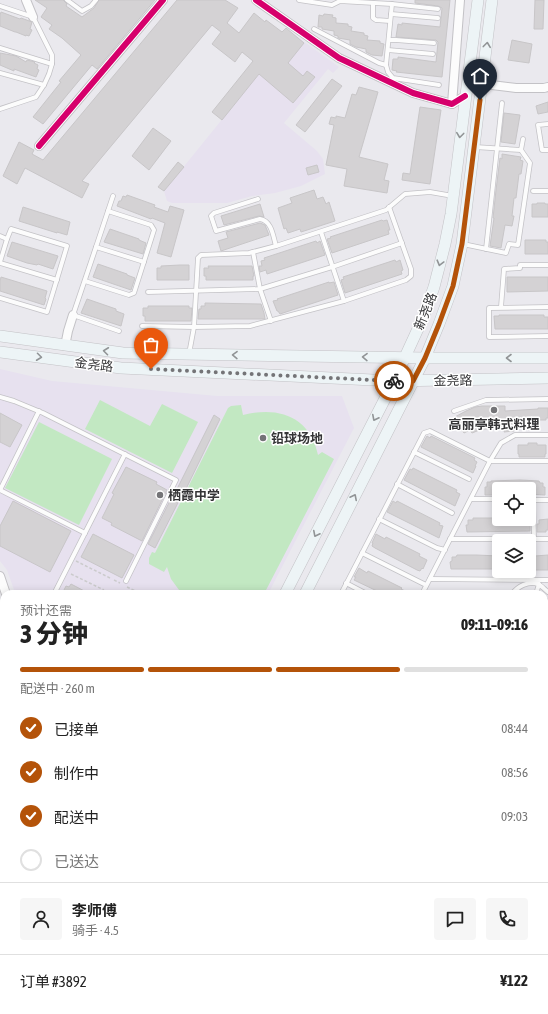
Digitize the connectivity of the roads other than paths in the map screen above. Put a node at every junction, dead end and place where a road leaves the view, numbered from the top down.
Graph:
1 (26, 0) edge
2 (67, 0) edge
3 (96, 0) edge
4 (162, 0) edge
5 (256, 0) edge
6 (299, 0) edge
7 (332, 0) edge
8 (460, 0) edge
9 (478, 0) edge
10 (492, 0) edge
11 (373, 3) junction
12 (394, 3) edge
13 (0, 6) edge
14 (332, 6) junction
15 (438, 9) dead end
16 (391, 14) junction
17 (33, 17) junction
18 (438, 18) dead end
19 (390, 21) junction
20 (314, 29) dead end
21 (389, 40) junction
22 (434, 43) dead end
23 (0, 48) edge
24 (388, 50) junction
25 (434, 54) dead end
26 (52, 64) junction
27 (386, 65) junction
28 (0, 73) edge
29 (467, 82) junction
30 (482, 84) junction
31 (44, 85) junction
32 (439, 86) dead end
33 (548, 87) edge
34 (465, 96) junction
35 (502, 103) dead end
36 (452, 104) junction
37 (0, 109) edge
38 (548, 124) edge
39 (523, 139) dead end
40 (39, 146) dead end
41 (474, 148) junction
42 (497, 149) junction
43 (521, 150) junction
44 (548, 150) edge
45 (533, 191) dead end
46 (548, 191) edge
47 (113, 196) dead end
48 (453, 196) junction
49 (258, 199) dead end
50 (388, 207) junction
51 (108, 211) junction
52 (321, 232) junction
53 (0, 236) edge
54 (7, 239) junction
55 (402, 243) junction
56 (462, 244) junction
57 (276, 246) junction
58 (96, 247) junction
59 (486, 249) junction
60 (253, 252) junction
61 (144, 262) junction
62 (0, 263) edge
63 (548, 265) edge
64 (332, 266) junction
65 (57, 280) junction
66 (85, 281) junction
67 (260, 289) junction
68 (196, 290) junction
69 (148, 292) dead end
70 (0, 298) edge
71 (344, 301) junction
72 (501, 307) junction
73 (548, 307) edge
74 (73, 315) junction
75 (271, 321) junction
76 (142, 326) dead end
77 (194, 327) junction
78 (119, 331) dead end
79 (0, 336) edge
80 (548, 336) edge
81 (65, 346) junction
82 (0, 352) edge
83 (189, 354) junction
84 (404, 358) junction
85 (425, 358) junction
86 (548, 358) edge
87 (548, 378) edge
88 (394, 381) junction
89 (413, 381) junction
90 (0, 397) edge
91 (548, 399) edge
92 (39, 411) junction
93 (454, 411) dead end
94 (548, 435) edge
95 (414, 452) junction
96 (125, 454) junction
97 (490, 461) junction
98 (548, 461) edge
99 (469, 479) dead end
100 (397, 484) junction
101 (0, 490) edge
102 (471, 499) junction
103 (492, 499) edge
104 (536, 500) edge
105 (548, 500) edge
106 (452, 513) dead end
107 (379, 519) junction
108 (85, 533) junction
109 (450, 539) junction
110 (492, 539) edge
111 (536, 539) edge
112 (548, 539) edge
113 (445, 550) junction
114 (362, 552) junction
115 (0, 576) edge
116 (430, 578) junction
117 (548, 580) edge
118 (126, 581) dead end
119 (540, 582) junction
120 (346, 583) junction
121 (426, 585) junction
122 (5, 590) edge
123 (56, 590) edge
124 (287, 590) edge
125 (307, 590) edge
126 (343, 590) edge
127 (359, 590) edge
128 (424, 590) edge
129 (514, 590) edge
130 (537, 590) edge
131 (546, 590) edge

1 - 17 street
2 - 3 lane
4 - 40 street
5 - 36 street
6 - 14 lane
7 - 14 lane
8 - 36 street
9 - 29 main road, 新尧路
30 -> 10 main road, 新尧路
11 - 12 lane
11 - 14 lane
11 - 19 lane
12 - 15 lane
12 - 16 lane
13 - 17 lane
16 - 18 lane
16 - 19 lane
17 - 26 lane
19 - 21 lane
20 - 27 lane
21 - 22 lane
21 - 24 lane
23 - 26 lane
24 - 25 lane
24 - 27 lane
26 - 31 lane
27 - 32 lane
28 - 31 lane
29 - 30 street
29 - 34 main road, 新尧路
30 - 33 street
30 - 41 main road, 新尧路
31 - 37 lane
34 - 36 street
34 -> 48 main road, 新尧路
35 - 42 lane
38 - 44 lane
39 - 43 lane
41 - 42 lane
41 - 56 main road, 新尧路
42 - 43 lane
42 - 59 lane
43 - 59 lane
45 - 46 lane
47 - 51 lane
48 - 50 lane
48 -> 84 main road, 新尧路
49 - 57 lane
50 - 52 lane
50 - 55 lane
51 - 58 lane
51 - 61 lane
52 - 57 lane
52 - 64 lane
53 - 54 lane
54 - 62 lane
54 - 65 lane
55 - 64 lane
55 - 71 lane
56 - 59 lane
56 - 85 main road, 新尧路
57 - 60 lane
58 - 61 lane
58 - 66 lane
60 - 67 lane
60 - 68 lane
61 - 66 lane
62 - 65 lane
63 - 72 lane
64 - 67 lane
64 - 71 lane
65 - 70 lane
66 - 74 lane
67 - 68 lane
67 - 75 lane
68 - 69 lane
68 - 77 lane
71 - 75 lane
72 - 73 lane
72 - 80 lane
74 - 78 lane
74 - 81 street
75 - 77 lane
76 - 77 lane
77 - 83 lane
79 - 81 main road, 金尧路
83 -> 81 main road, 金尧路
82 -> 88 main road, 金尧路
84 -> 83 main road, 金尧路
84 - 85 main road, 金尧路
84 - 88 main road, 新尧路
86 -> 85 main road, 金尧路
85 - 89 main road, 新尧路
87 - 89 main road, 金尧路
88 - 89 main road, 金尧路
88 -> 124 main road, 新尧路
125 -> 89 main road, 新尧路
90 - 92 lane
91 - 93 lane
92 - 96 lane
92 - 101 lane
94 - 97 lane
95 - 97 lane
95 - 99 lane
95 - 100 lane
96 - 108 lane
96 - 118 lane
97 - 98 lane
97 - 102 lane
100 - 106 lane
100 - 107 lane
101 - 108 lane
102 - 103 lane
102 - 109 lane
104 - 105 lane
107 - 113 lane
107 - 114 lane
108 - 123 lane
109 - 110 lane
109 - 113 lane
111 - 112 lane
113 - 116 lane
114 - 120 lane
114 - 121 lane
115 - 122 street
116 - 119 lane
116 - 121 lane
117 - 119 lane
119 - 129 lane
119 - 130 lane
119 - 131 lane
120 - 126 lane
120 - 127 lane
121 - 128 lane

